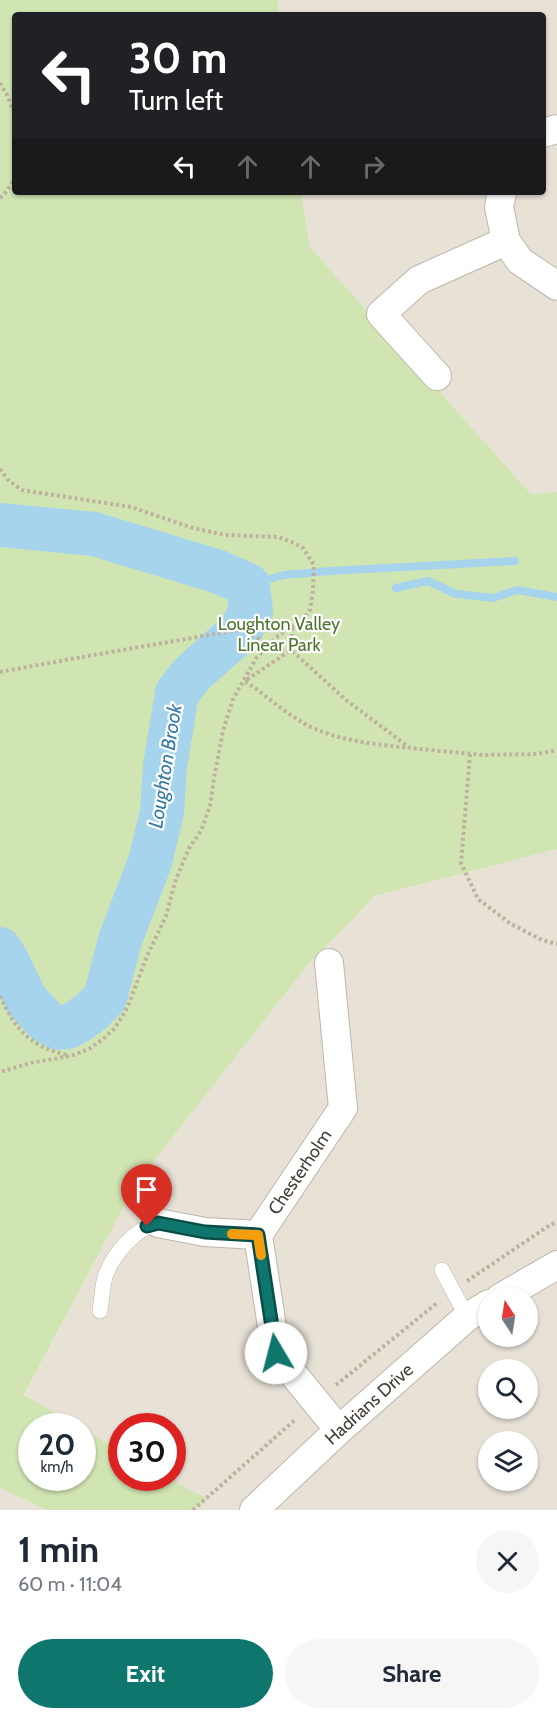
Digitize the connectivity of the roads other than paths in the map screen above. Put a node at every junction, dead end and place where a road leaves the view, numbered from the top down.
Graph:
1 (501, 195) edge
2 (506, 241) junction
3 (557, 286) edge
4 (437, 376) dead end
5 (329, 963) dead end
6 (158, 1223) joint
7 (258, 1235) junction
8 (557, 1265) edge
9 (442, 1270) dead end
10 (519, 1287) edge
11 (478, 1310) edge
12 (100, 1311) dead end
13 (339, 1430) junction
14 (254, 1510) edge

1 - 2 street
2 - 3 street
2 - 4 street
5 - 7 street, Chesterholm
6 - 7 street
6 - 12 lane
7 - 13 street, Chesterholm
8 - 10 street
9 - 11 lane
11 - 13 street, Hadrians Drive
13 - 14 street, Hadrians Drive

